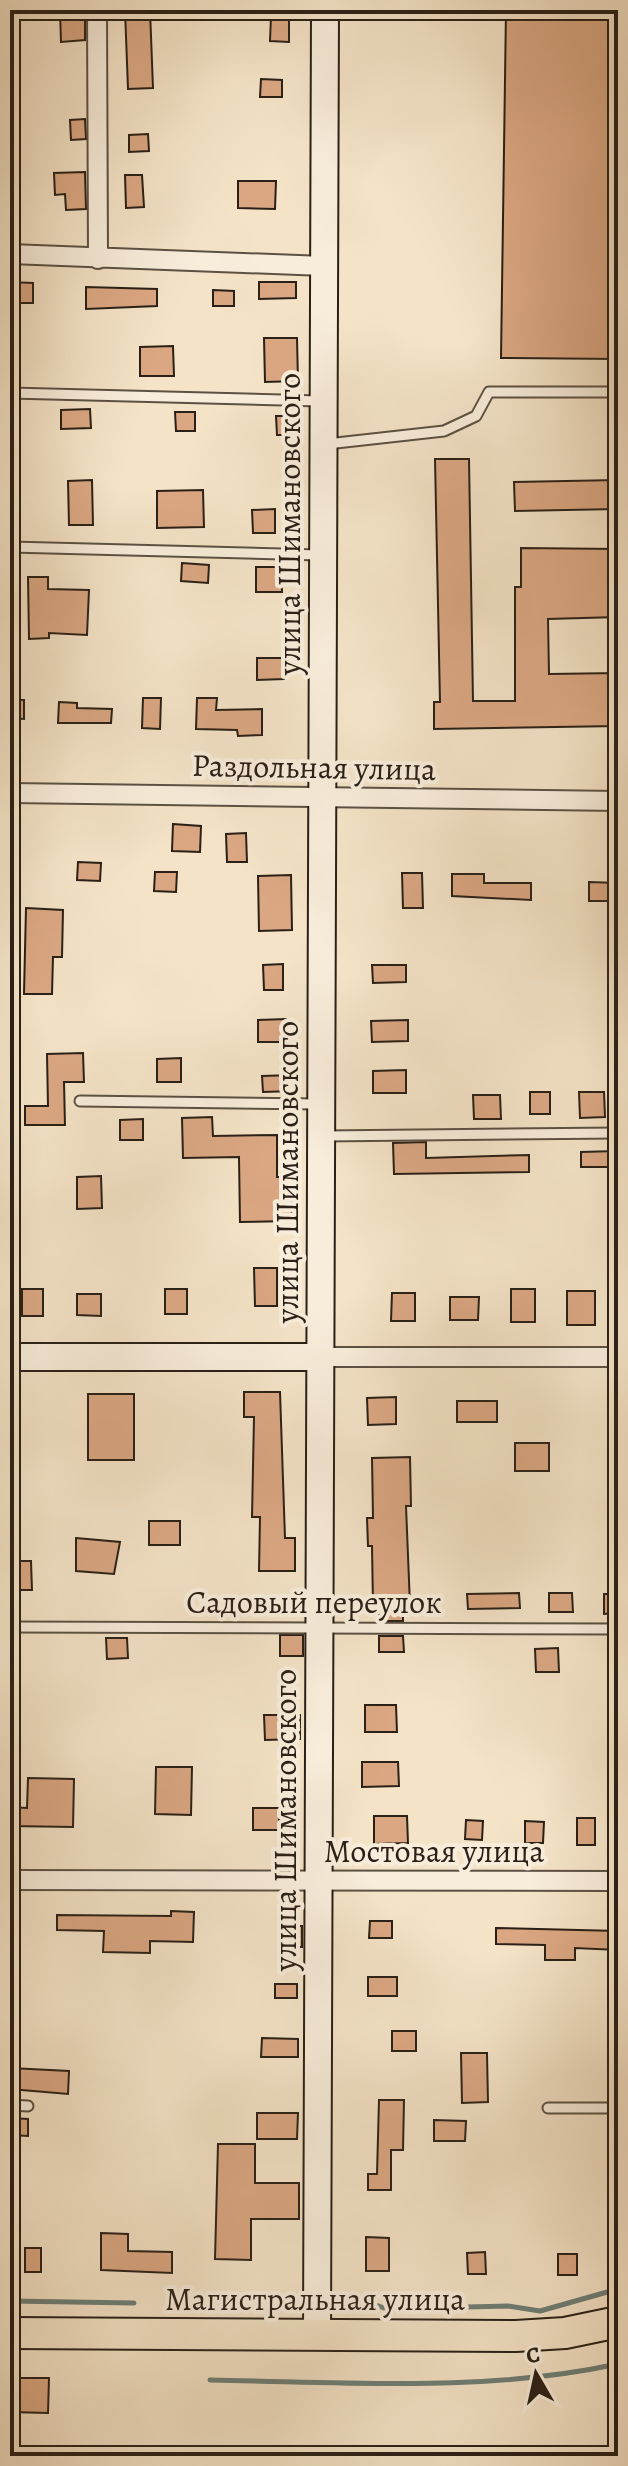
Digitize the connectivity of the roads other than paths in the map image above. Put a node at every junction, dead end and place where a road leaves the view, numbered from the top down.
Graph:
1 (97, 10) edge
2 (325, 10) edge
3 (10, 254) edge
4 (98, 259) junction
5 (324, 266) junction
6 (618, 392) edge
7 (10, 393) edge
8 (324, 401) junction
9 (323, 444) junction
10 (10, 547) edge
11 (323, 556) junction
12 (11, 793) edge
13 (322, 797) junction
14 (618, 801) edge
15 (10, 832) edge
16 (80, 1101) dead end
17 (321, 1104) junction
18 (618, 1133) edge
19 (321, 1136) junction
20 (10, 1357) edge
21 (320, 1357) junction
22 (618, 1357) edge
23 (10, 1627) edge
24 (319, 1628) junction
25 (618, 1629) edge
26 (10, 1880) edge
27 (318, 1880) junction
28 (618, 1881) edge
29 (10, 2105) edge
30 (28, 2106) dead end
31 (548, 2108) dead end
32 (618, 2108) edge
33 (618, 2322) edge
34 (10, 2333) edge
35 (317, 2335) junction

1 - 4 street
2 - 5 street, улица Шимановского
3 - 4 street
4 - 5 street
5 - 8 street, улица Шимановского
6 - 9 lane
7 - 8 lane
8 - 9 street, улица Шимановского
9 - 11 street, улица Шимановского
10 - 11 lane
11 - 13 street, улица Шимановского
12 - 13 street, Раздольная улица
12 - 15 lane
13 - 14 street, Раздольная улица
13 - 17 street, улица Шимановского
16 - 17 lane
17 - 19 street, улица Шимановского
18 - 19 lane
19 - 21 street, улица Шимановского
20 - 21 street
21 - 22 street
21 - 24 street, улица Шимановского
23 - 24 lane, Садовый переулок
24 - 25 lane, Садовый переулок
24 - 27 street, улица Шимановского
26 - 27 street, Мостовая улица
27 - 28 street, Мостовая улица
27 - 35 street, улица Шимановского
29 - 30 lane
31 - 32 lane
33 - 35 main road, Магистральная улица
34 - 35 main road, Магистральная улица

